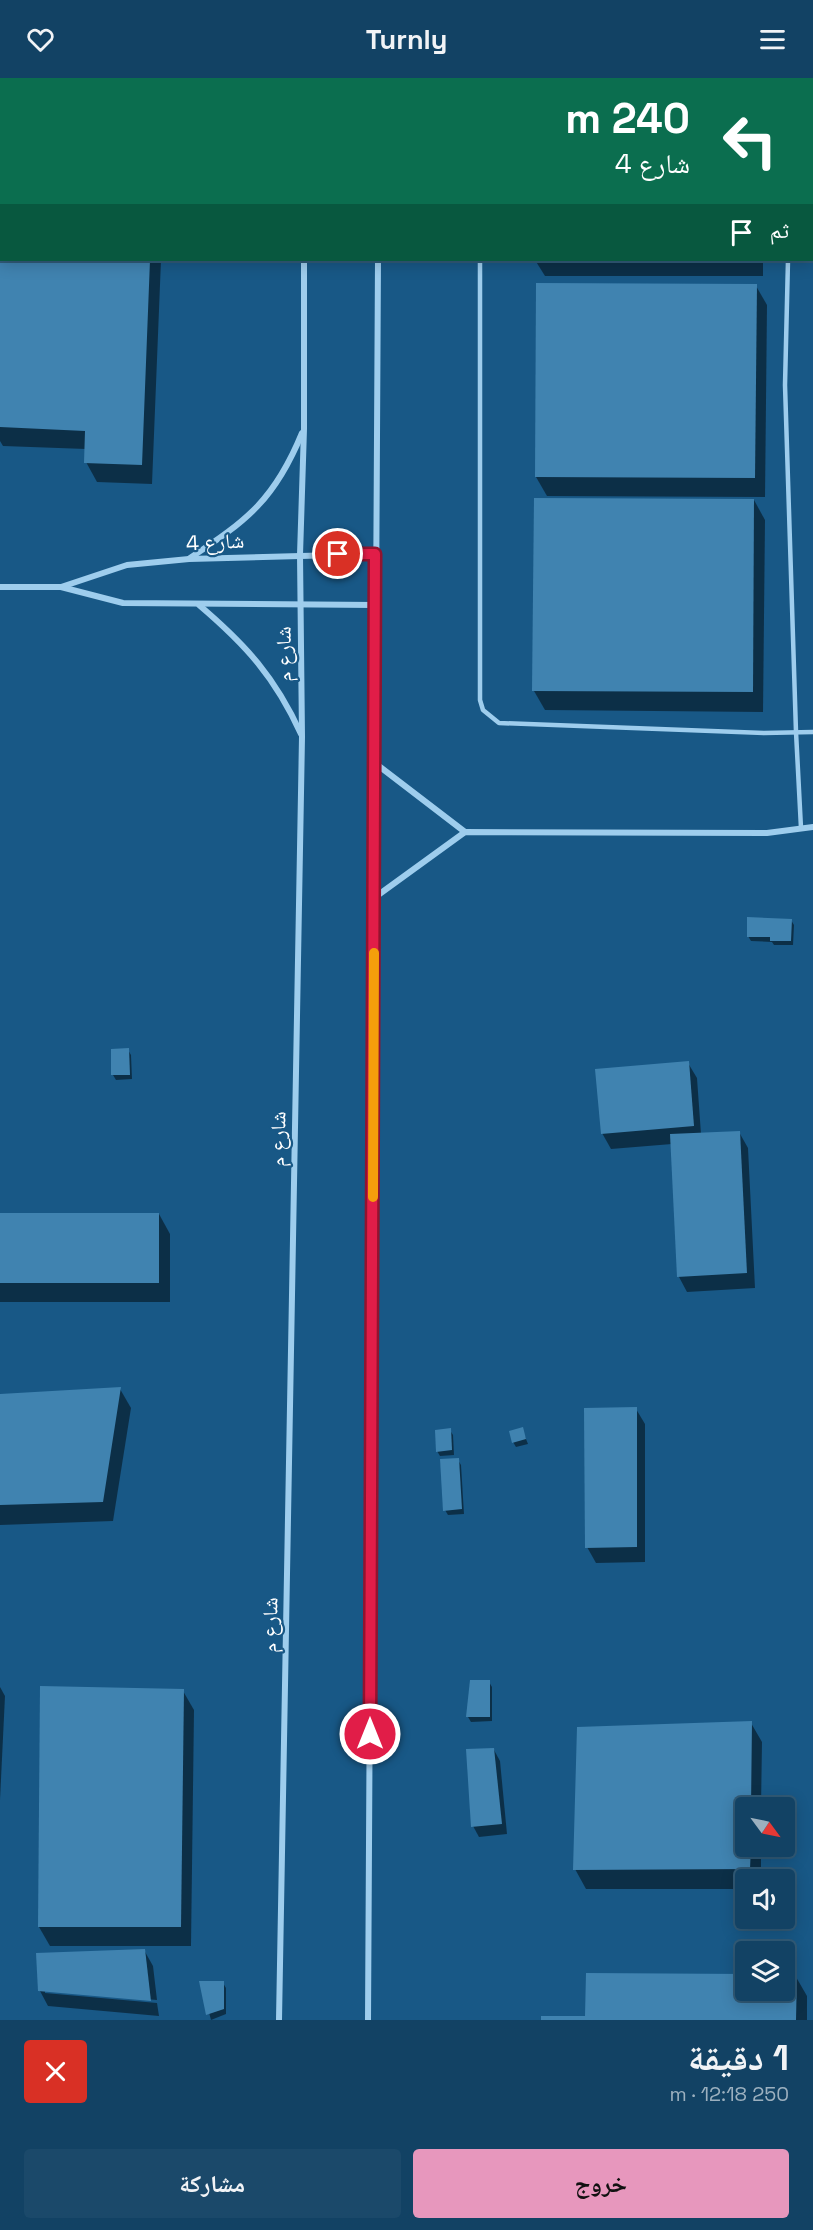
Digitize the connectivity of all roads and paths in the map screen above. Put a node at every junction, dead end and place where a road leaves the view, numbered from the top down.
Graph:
1 (304, 261) edge
2 (378, 261) edge
3 (480, 261) edge
4 (788, 261) edge
5 (304, 429) junction
6 (375, 554) junction
7 (300, 555) junction
8 (189, 559) junction
9 (0, 587) edge
10 (61, 587) junction
11 (198, 604) junction
12 (375, 604) junction
13 (300, 606) junction
14 (796, 732) junction
15 (813, 732) edge
16 (302, 737) junction
17 (375, 763) junction
18 (813, 827) edge
19 (801, 828) junction
20 (465, 832) junction
21 (374, 898) junction
22 (279, 2020) edge
23 (368, 2020) edge

1 - 5 street, شارع م
2 - 6 street
3 - 14 lane
4 - 14 lane
5 - 7 street, شارع م
5 - 8 street
6 - 7 street, شارع 4
6 - 12 street
7 - 8 street, شارع 4
7 - 13 street, شارع م
8 - 10 street, شارع 4
9 - 10 street, شارع 4
10 - 11 street, شارع 4
11 - 13 street, شارع 4
11 - 16 street
12 - 13 street, شارع 4
12 - 17 street
13 - 16 street, شارع م
14 - 15 lane
14 - 19 lane
16 - 22 street, شارع م
17 - 20 street
17 - 21 street
18 - 19 street
19 - 20 street
20 - 21 street
21 - 23 street

